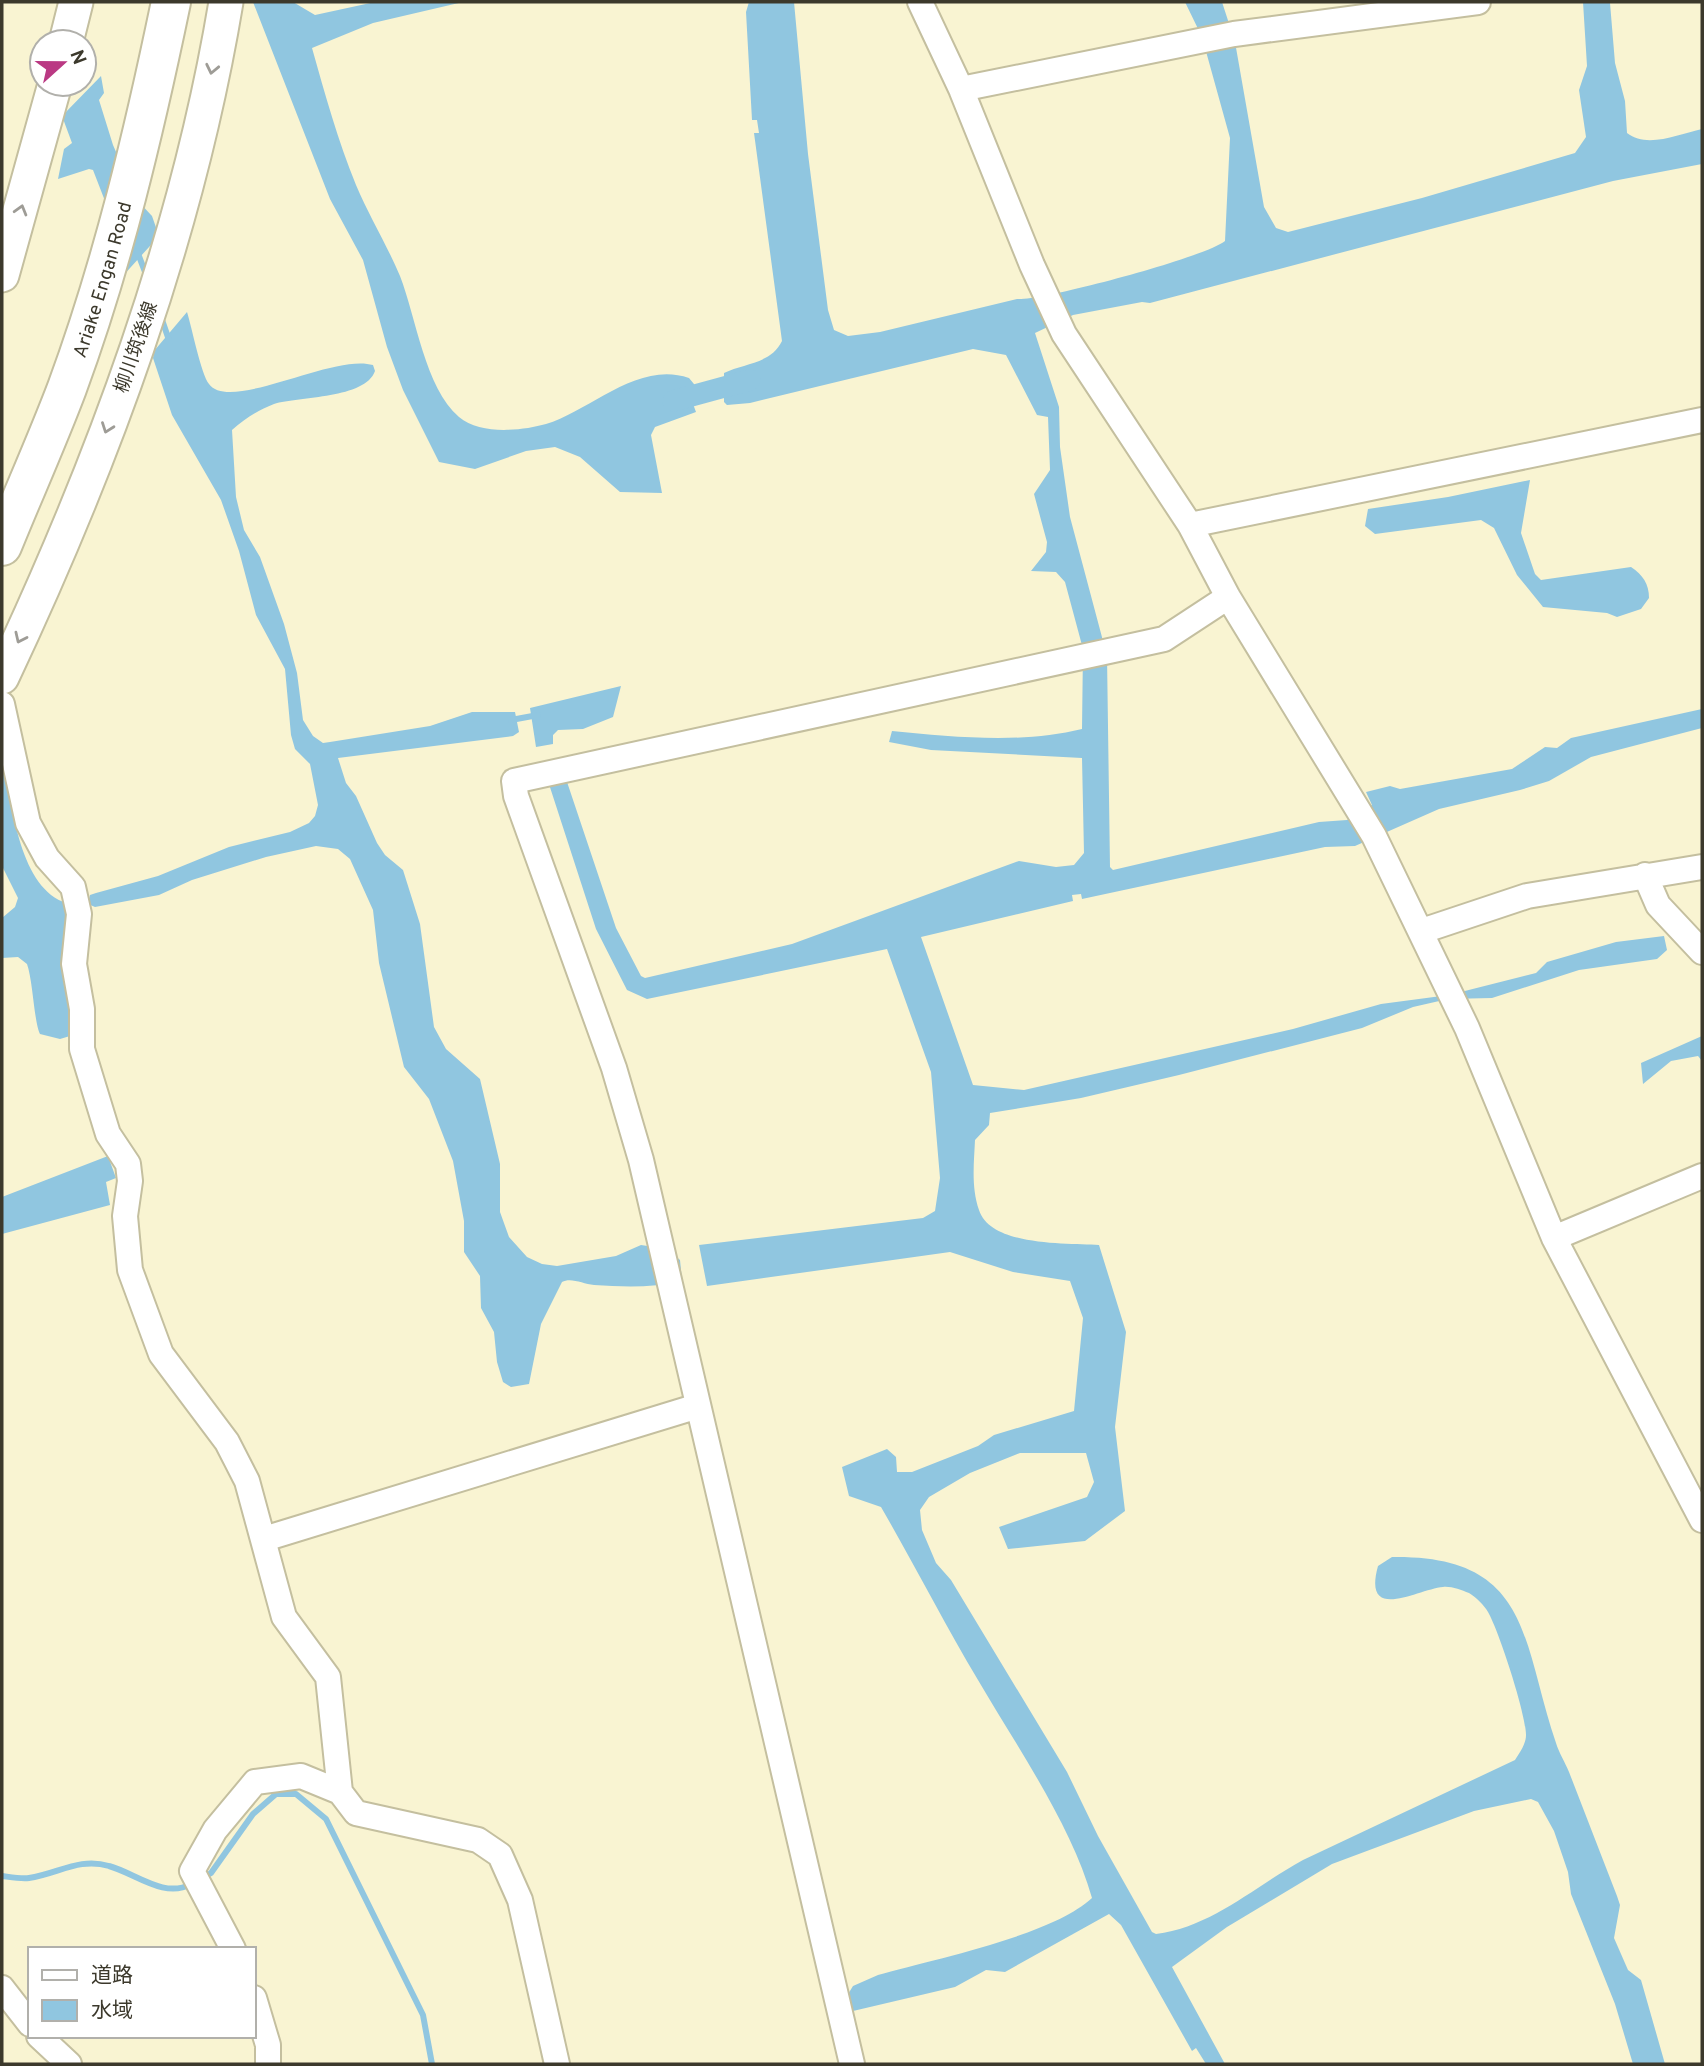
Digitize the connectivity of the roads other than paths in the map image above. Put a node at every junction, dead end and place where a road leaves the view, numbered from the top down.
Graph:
1 (76, 2) edge
2 (159, 2) edge
3 (171, 2) edge
4 (226, 2) edge
5 (920, 2) edge
6 (1478, 2) edge
7 (70, 28) edge
8 (961, 89) junction
9 (51, 98) edge
10 (2, 275) edge
11 (1702, 421) edge
12 (2, 522) edge
13 (1190, 525) junction
14 (2, 546) edge
15 (1228, 597) junction
16 (2, 677) edge
17 (2, 704) edge
18 (1702, 867) edge
19 (1645, 875) junction
20 (1422, 931) junction
21 (1702, 952) edge
22 (1702, 1176) edge
23 (1554, 1238) junction
24 (698, 1406) junction
25 (1702, 1520) edge
26 (264, 1539) junction
27 (340, 1792) junction
28 (232, 1947) edge
29 (2, 1988) edge
30 (256, 2005) edge
31 (28, 2021) edge
32 (40, 2038) edge
33 (42, 2038) edge
34 (58, 2064) edge
35 (69, 2064) edge
36 (268, 2064) edge
37 (558, 2064) edge
38 (852, 2064) edge

1 - 7 main road
2 - 12 highway, Ariake Engan Road
3 - 14 highway, Ariake Engan Road
4 -> 16 main road, 柳川筑後線
5 - 8 street
6 - 8 street
8 - 13 street
10 -> 9 main road
11 - 13 street
13 - 15 street
15 - 20 street
15 - 24 street
17 - 26 street
18 - 19 street
19 - 20 street
19 - 21 street
20 - 23 street
22 - 23 street
23 - 25 street
24 - 26 street
24 - 38 street
26 - 27 street
27 - 28 street
27 - 37 street
29 - 31 street
30 - 36 street
32 - 34 street
33 - 35 street

